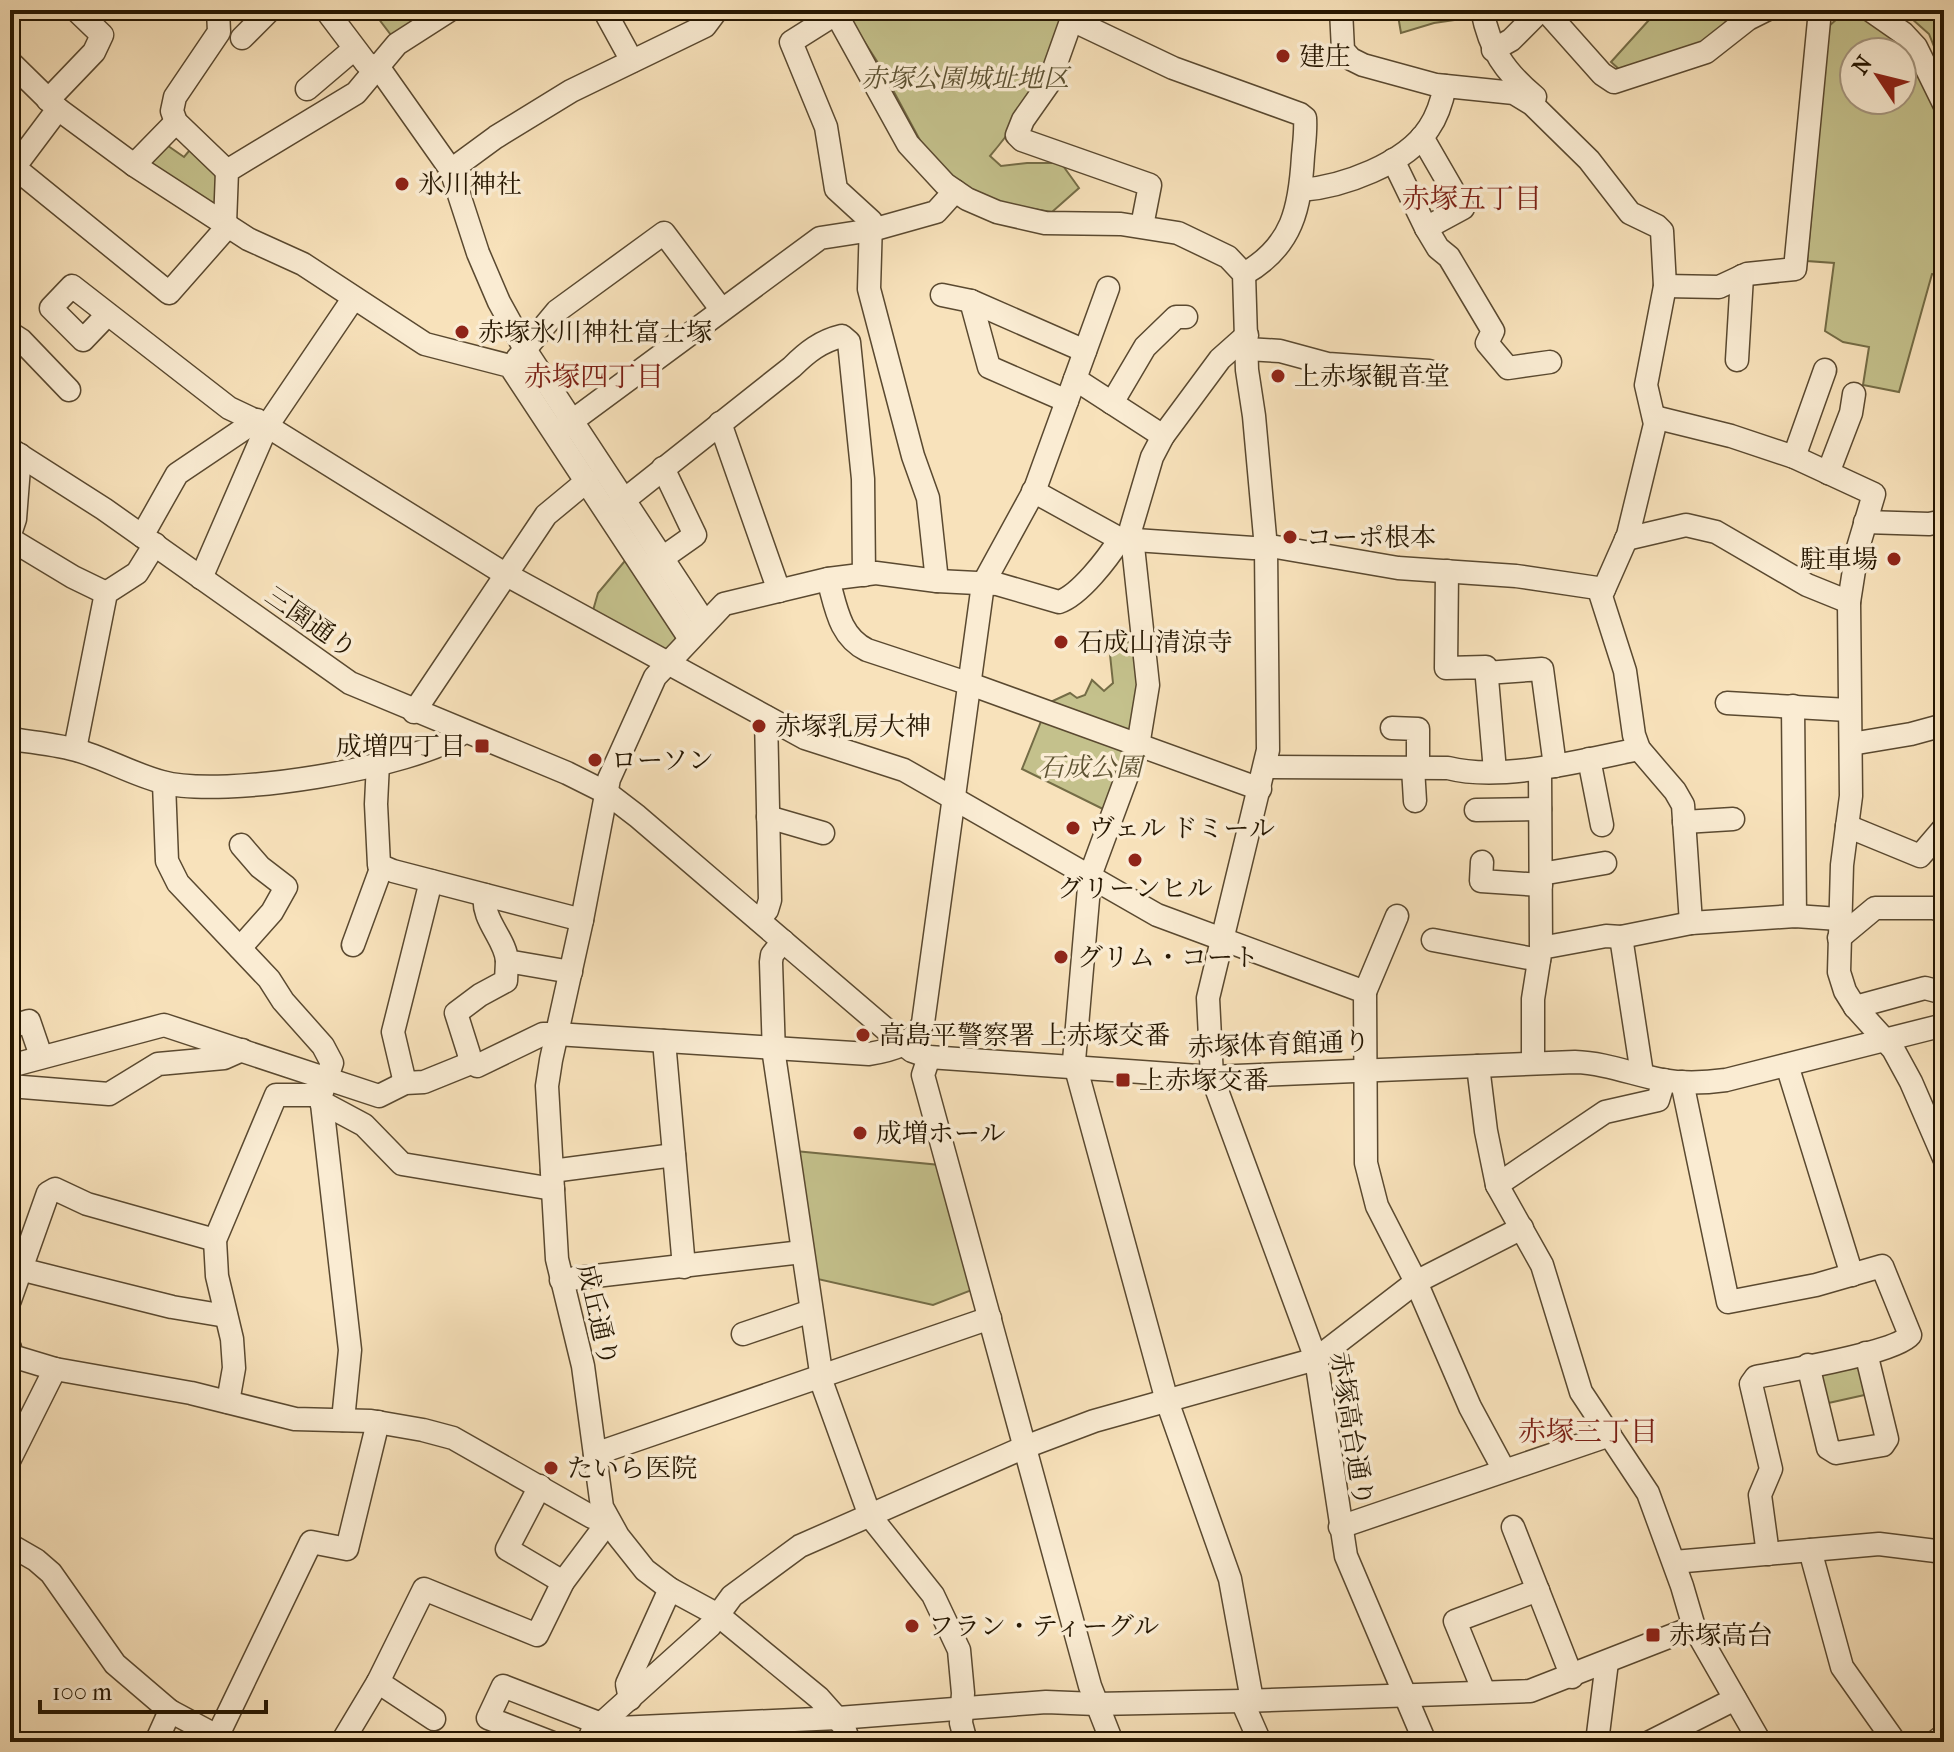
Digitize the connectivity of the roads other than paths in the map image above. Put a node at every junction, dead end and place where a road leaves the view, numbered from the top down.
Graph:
1 (76, 10) edge
2 (270, 10) edge
3 (326, 10) edge
4 (450, 10) edge
5 (604, 10) edge
6 (717, 10) edge
7 (1341, 10) edge
8 (1482, 10) edge
9 (1543, 10) edge
10 (1766, 10) edge
11 (1820, 10) edge
12 (1870, 10) edge
13 (835, 12) edge
14 (212, 14) edge
15 (1073, 15) edge
16 (242, 38) dead end
17 (354, 49) junction
18 (1493, 50) junction
19 (632, 61) junction
20 (10, 62) edge
21 (379, 68) junction
22 (1445, 86) junction
23 (307, 89) dead end
24 (53, 104) junction
25 (1944, 104) edge
26 (176, 122) junction
27 (1556, 127) junction
28 (1422, 137) junction
29 (1393, 160) junction
30 (134, 165) junction
31 (12, 170) edge
32 (451, 170) junction
33 (227, 171) junction
34 (1301, 190) junction
35 (955, 191) junction
36 (227, 225) junction
37 (1142, 226) junction
38 (1426, 228) junction
39 (872, 230) junction
40 (1244, 274) junction
41 (1742, 276) junction
42 (1665, 286) junction
43 (1108, 288) dead end
44 (942, 295) dead end
45 (353, 299) junction
46 (971, 301) junction
47 (721, 309) junction
48 (107, 315) dead end
49 (1186, 317) dead end
50 (10, 333) edge
51 (1247, 342) junction
52 (1085, 351) junction
53 (518, 358) junction
54 (1737, 360) dead end
55 (1550, 362) dead end
56 (1825, 370) dead end
57 (1429, 371) dead end
58 (1075, 379) junction
59 (69, 390) dead end
60 (1854, 394) dead end
61 (1067, 401) junction
62 (1112, 403) junction
63 (1654, 417) junction
64 (262, 423) junction
65 (720, 423) junction
66 (564, 427) junction
67 (1163, 436) junction
68 (15, 452) edge
69 (1794, 457) junction
70 (663, 468) junction
71 (1828, 473) junction
72 (587, 481) junction
73 (1033, 491) junction
74 (616, 507) junction
75 (1944, 521) edge
76 (1865, 522) junction
77 (10, 536) edge
78 (1626, 539) junction
79 (149, 540) junction
80 (1126, 540) junction
81 (1266, 548) junction
82 (654, 564) junction
83 (1447, 571) junction
84 (505, 574) junction
85 (864, 575) junction
86 (201, 578) junction
87 (828, 579) junction
88 (937, 581) junction
89 (983, 584) junction
90 (1604, 589) junction
91 (779, 591) junction
92 (106, 593) junction
93 (1849, 602) junction
94 (698, 631) junction
95 (666, 663) junction
96 (1486, 673) junction
97 (970, 684) junction
98 (1727, 703) dead end
99 (1793, 706) junction
100 (1848, 710) junction
101 (414, 712) junction
102 (766, 717) junction
103 (1944, 725) edge
104 (1392, 728) dead end
105 (464, 732) junction
106 (10, 739) edge
107 (1851, 744) junction
108 (1138, 746) junction
109 (75, 749) junction
110 (1639, 749) junction
111 (1589, 759) junction
112 (378, 763) junction
113 (1548, 767) junction
114 (1416, 768) junction
115 (1495, 771) junction
116 (1263, 778) junction
117 (164, 783) junction
118 (607, 793) junction
119 (954, 799) junction
120 (1415, 801) dead end
121 (1540, 809) junction
122 (1476, 810) dead end
123 (768, 817) junction
124 (1733, 819) dead end
125 (1684, 822) junction
126 (1602, 825) dead end
127 (1847, 826) junction
128 (1944, 828) edge
129 (823, 833) dead end
130 (241, 845) dead end
131 (1482, 862) dead end
132 (1605, 863) dead end
133 (382, 866) junction
134 (1090, 876) junction
135 (1541, 880) junction
136 (431, 881) junction
137 (485, 895) junction
138 (1944, 911) edge
139 (1397, 916) dead end
140 (1795, 916) junction
141 (582, 920) junction
142 (759, 920) junction
143 (1691, 923) junction
144 (1839, 929) junction
145 (1621, 937) junction
146 (1223, 938) junction
147 (1433, 940) dead end
148 (783, 941) junction
149 (353, 945) dead end
150 (240, 948) junction
151 (1540, 954) junction
152 (507, 961) junction
153 (571, 972) junction
154 (1365, 992) junction
155 (1944, 993) edge
156 (1855, 1007) junction
157 (1944, 1025) edge
158 (10, 1027) edge
159 (556, 1034) junction
160 (1885, 1040) junction
161 (664, 1041) junction
162 (903, 1044) junction
163 (773, 1048) junction
164 (242, 1050) junction
165 (41, 1056) junction
166 (929, 1057) junction
167 (469, 1061) junction
168 (1533, 1062) junction
169 (1787, 1065) junction
170 (1478, 1066) junction
171 (1074, 1068) junction
172 (1364, 1070) junction
173 (1212, 1077) junction
174 (1663, 1079) junction
175 (405, 1083) junction
176 (10, 1084) edge
177 (322, 1092) junction
178 (674, 1155) junction
179 (1944, 1158) edge
180 (552, 1180) junction
181 (1497, 1185) junction
182 (1522, 1228) junction
183 (215, 1240) junction
184 (802, 1252) junction
185 (684, 1267) junction
186 (20, 1269) junction
187 (1852, 1275) junction
188 (561, 1280) junction
189 (1416, 1282) junction
190 (10, 1300) edge
191 (811, 1311) junction
192 (226, 1316) junction
193 (990, 1318) junction
194 (743, 1334) dead end
195 (10, 1348) edge
196 (1866, 1353) junction
197 (1316, 1359) junction
198 (1808, 1365) junction
199 (55, 1369) junction
200 (821, 1377) junction
201 (1167, 1401) junction
202 (228, 1402) junction
203 (343, 1420) junction
204 (378, 1422) junction
205 (1610, 1435) junction
206 (1025, 1447) junction
207 (595, 1454) junction
208 (10, 1459) edge
209 (1504, 1470) junction
210 (540, 1486) junction
211 (870, 1516) junction
212 (608, 1522) junction
213 (1340, 1527) junction
214 (1513, 1527) dead end
215 (10, 1545) edge
216 (1810, 1550) junction
217 (1944, 1552) edge
218 (1768, 1554) junction
219 (1674, 1562) junction
220 (563, 1582) junction
221 (670, 1589) junction
222 (1538, 1590) junction
223 (718, 1615) junction
224 (1694, 1627) junction
225 (1607, 1662) junction
226 (1572, 1677) junction
227 (378, 1682) junction
228 (1484, 1692) junction
229 (1404, 1695) junction
230 (630, 1699) junction
231 (1735, 1699) junction
232 (1247, 1701) junction
233 (1096, 1704) junction
234 (962, 1708) junction
235 (170, 1711) junction
236 (838, 1718) junction
237 (434, 1719) dead end
238 (594, 1732) edge
239 (1944, 1735) edge
240 (223, 1740) edge
241 (156, 1742) edge
242 (342, 1742) edge
243 (550, 1742) edge
244 (577, 1742) edge
245 (849, 1742) edge
246 (966, 1742) edge
247 (1112, 1742) edge
248 (1260, 1742) edge
249 (1425, 1742) edge
250 (1597, 1742) edge
251 (1650, 1742) edge
252 (1760, 1742) edge
253 (1895, 1742) edge
254 (1935, 1742) edge

1 - 24 street
2 - 16 street
3 - 17 street
4 - 21 street
5 - 19 street
6 - 19 street
7 - 22 street
8 - 18 street
9 - 10 street
9 - 18 street
11 - 41 street
12 - 25 street
13 - 35 street
13 - 39 street
14 - 26 street
15 - 34 street
15 - 37 street
17 - 21 street
17 - 23 street
18 - 27 street
19 - 32 street
20 - 24 street
21 - 32 street
21 - 33 street
22 - 27 street
22 - 28 street
24 - 30 street
24 - 31 street
26 - 30 street
26 - 33 street
27 - 42 street
28 - 29 street
28 - 38 street
29 - 34 street
29 - 38 street
30 - 36 street
31 - 36 street
32 - 53 street
33 - 36 street
34 - 40 street
35 - 37 street
35 - 39 street
36 - 45 street
37 - 40 street
38 - 55 street
39 - 47 street
39 - 88 street
40 - 51 street, 赤塚高台通り
41 - 42 street
41 - 54 street
42 - 63 street
43 - 52 street
44 - 46 street
45 - 53 street
45 - 64 street
46 - 52 street
46 - 61 street
47 - 53 street
47 - 66 street
48 - 64 street
49 - 62 street
50 - 59 street
51 - 57 street
51 - 67 street
51 - 81 street, 赤塚高台通り
52 - 58 street
53 - 66 street
56 - 69 street
58 - 61 street
58 - 62 street
60 - 71 street
61 - 73 street
62 - 67 street
63 - 69 street
63 - 78 street
64 - 79 street
64 - 84 street
64 - 86 street
65 - 70 street
65 - 85 street
65 - 91 street
66 - 72 street
66 - 74 street
67 - 80 street
68 - 77 street
68 - 79 street, 三園通り
69 - 71 street
70 - 74 street
70 - 82 street
71 - 76 street
72 - 74 street
72 - 84 street
73 - 80 street
73 - 89 street
74 - 82 street
75 - 76 street
76 - 93 street
77 - 92 street
78 - 90 street
78 - 93 street
79 - 86 street, 三園通り
79 - 92 street
80 - 81 street
80 - 89 street, 成丘通り
80 - 108 street
81 - 83 street
81 - 116 street, 赤塚高台通り
82 - 94 street
83 - 90 street
83 - 96 street
84 - 95 street
84 - 101 street
85 - 87 street, 成丘通り
85 - 88 street, 成丘通り
86 - 101 street, 三園通り
87 - 91 street, 成丘通り
87 - 97 street
88 - 89 street, 成丘通り
89 - 97 street
90 - 110 street
91 - 94 street, 成丘通り
92 - 109 street
93 - 100 street
94 - 95 street, 成丘通り
95 - 102 street
95 - 118 street, 成丘通り
96 - 113 street
96 - 115 street
97 - 108 street
97 - 119 street
98 - 99 street
99 - 100 street
99 - 140 street
100 - 107 street
101 - 105 street, 三園通り
102 - 119 street
102 - 123 street
103 - 107 street
104 - 114 street
105 - 112 street
105 - 118 street, 三園通り
106 - 109 street
107 - 127 street
108 - 116 street
108 - 134 street
109 - 117 street
110 - 111 street
110 - 125 street
111 - 113 street
111 - 126 street
112 - 117 street
112 - 133 street
113 - 115 street
113 - 121 street
114 - 115 street
114 - 116 street
114 - 120 street
116 - 146 street, 赤塚高台通り
117 - 150 street
118 - 141 street, 成丘通り
118 - 142 street, 赤塚体育館通り
119 - 134 street
119 - 162 street
121 - 122 street
121 - 135 street
123 - 129 street
123 - 142 street
124 - 125 street
125 - 143 street
127 - 128 street
127 - 144 street
130 - 150 street
131 - 135 street
132 - 135 street
133 - 136 street
133 - 149 street
134 - 146 street
134 - 171 street
135 - 151 street
136 - 137 street
136 - 175 street
137 - 141 street
137 - 152 street
138 - 144 street
139 - 154 street
140 - 143 street
140 - 144 street
141 - 153 street, 成丘通り
142 - 148 street, 赤塚体育館通り
143 - 145 street
144 - 156 street
145 - 151 street
145 - 174 street
146 - 154 street
146 - 173 street, 赤塚高台通り
147 - 151 street
148 - 162 street, 赤塚体育館通り
148 - 163 street
150 - 177 street
151 - 168 street
152 - 153 street
152 - 167 street
153 - 159 street, 成丘通り
154 - 172 street
155 - 156 street
156 - 160 street
157 - 160 street, 赤塚体育館通り
158 - 165 street
159 - 161 street
159 - 167 street
159 - 180 street, 成丘通り
160 - 169 street, 赤塚体育館通り
160 - 179 street
161 - 163 street
161 - 178 street
162 - 163 street
162 - 166 street, 赤塚体育館通り
163 - 184 street
164 - 165 street
164 - 176 street
164 - 177 street
165 - 176 street
166 - 171 street, 赤塚体育館通り
166 - 193 street
167 - 175 street
168 - 170 street, 赤塚体育館通り
168 - 174 street, 赤塚体育館通り
169 - 174 street, 赤塚体育館通り
169 - 187 street
170 - 172 street, 赤塚体育館通り
170 - 181 street
171 - 173 street, 赤塚体育館通り
171 - 201 street
172 - 173 street, 赤塚体育館通り
172 - 189 street
173 - 197 street, 赤塚高台通り
174 - 181 street
174 - 187 street
175 - 177 street
177 - 180 street
177 - 183 street
177 - 203 street
178 - 180 street
178 - 185 street
180 - 188 street, 成丘通り
181 - 182 street
182 - 189 street
182 - 205 street
183 - 186 street
183 - 192 street
184 - 185 street
184 - 191 street
185 - 188 street
186 - 190 street
186 - 192 street
187 - 196 street
188 - 207 street, 成丘通り
189 - 197 street
189 - 209 street
191 - 194 street
191 - 200 street
192 - 202 street
193 - 200 street
193 - 206 street
195 - 199 street
196 - 198 street
196 - 198 street
197 - 201 street
197 - 213 street, 赤塚高台通り
198 - 218 street
199 - 202 street
199 - 208 street
200 - 207 street
200 - 211 street
201 - 206 street
201 - 232 street
202 - 203 street
203 - 204 street
204 - 210 street
204 - 240 street
205 - 209 street
205 - 219 street
206 - 211 street
206 - 233 street
207 - 212 street, 成丘通り
209 - 213 street
210 - 212 street
210 - 220 street
211 - 223 street
211 - 234 street
212 - 220 street
212 - 221 street, 成丘通り
213 - 229 street, 赤塚高台通り
214 - 222 street
215 - 235 street
216 - 217 street
216 - 218 street
216 - 253 street
218 - 219 street
219 - 224 street
220 - 227 street
221 - 223 street, 成丘通り
221 - 230 street
222 - 226 street
222 - 228 street
223 - 230 street
223 - 236 street, 成丘通り
224 - 225 street
224 - 231 street
225 - 226 street
225 - 250 street
226 - 228 street
227 - 237 street
227 - 242 street
228 - 229 street
229 - 232 street
229 - 249 street, 赤塚高台通り
230 - 238 street
231 - 251 street
231 - 252 street
232 - 233 street
232 - 248 street
233 - 234 street
233 - 247 street
234 - 236 street
234 - 246 street
235 - 240 street
235 - 241 street
236 - 238 street
236 - 245 street, 成丘通り
238 - 243 street
238 - 244 street
239 - 254 street

